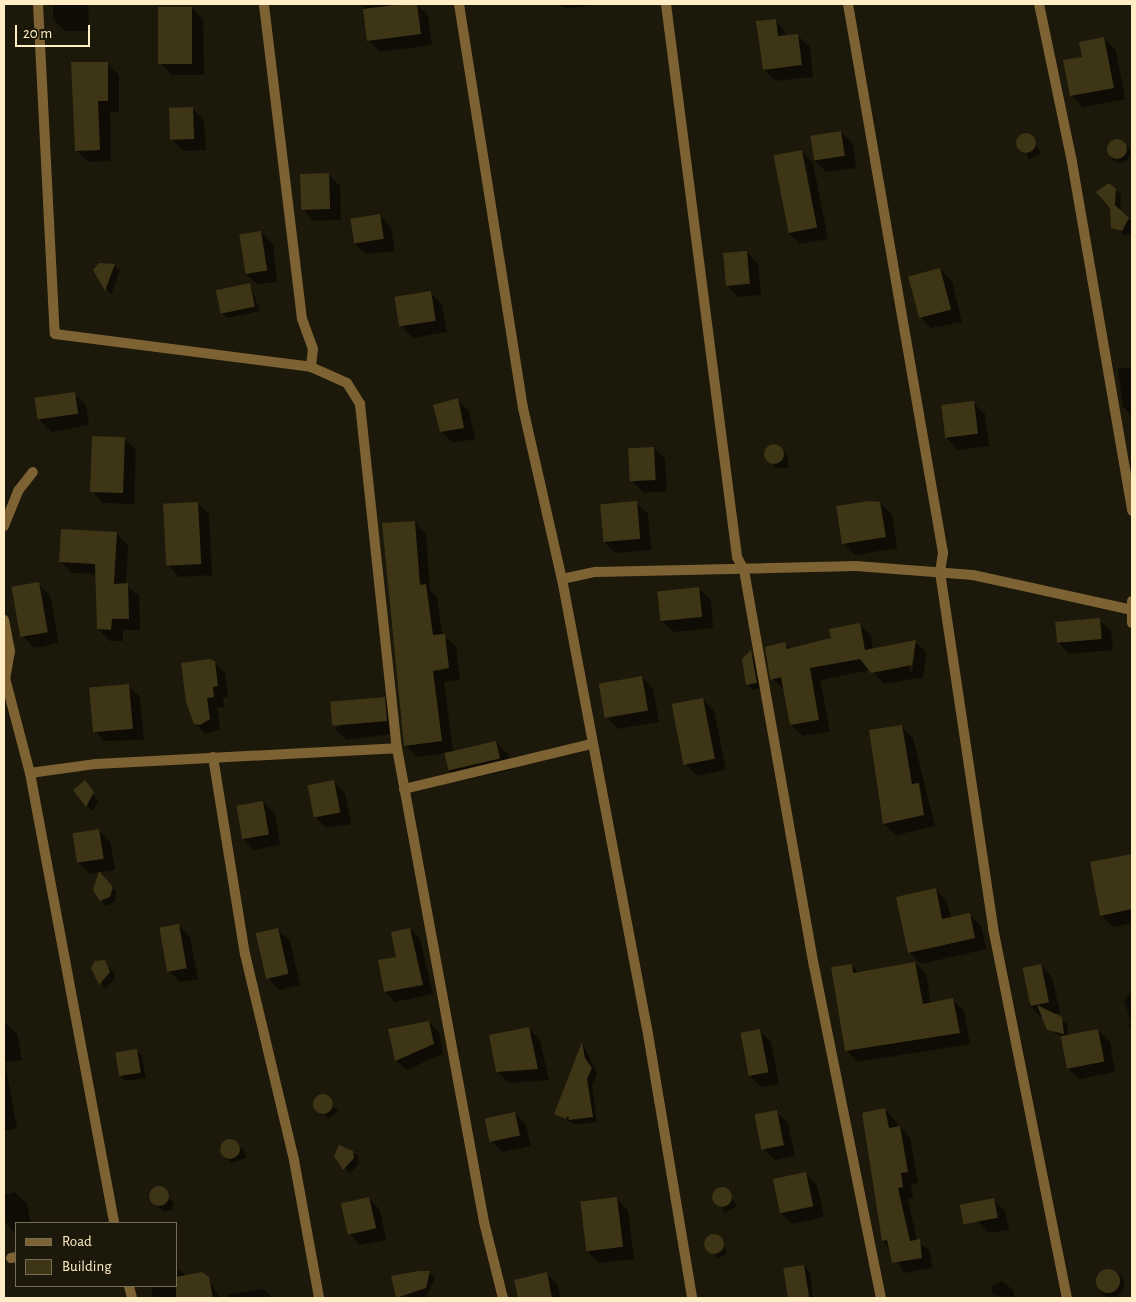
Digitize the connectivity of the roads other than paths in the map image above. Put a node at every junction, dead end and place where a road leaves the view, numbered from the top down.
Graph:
1 (38, 4) edge
2 (264, 4) edge
3 (459, 4) edge
4 (666, 4) edge
5 (848, 4) edge
6 (1039, 4) edge
7 (311, 367) junction
8 (33, 472) dead end
9 (1132, 511) edge
10 (4, 526) edge
11 (744, 570) junction
12 (940, 572) junction
13 (562, 579) junction
14 (1131, 607) edge
15 (4, 620) edge
16 (1132, 623) edge
17 (4, 678) edge
18 (591, 744) junction
19 (396, 748) junction
20 (214, 757) junction
21 (30, 773) junction
22 (404, 789) junction
23 (114, 1222) edge
24 (319, 1298) edge
25 (503, 1298) edge
26 (692, 1298) edge
27 (881, 1298) edge
28 (1067, 1298) edge

1 - 7 street
2 - 7 street
3 - 13 street
4 - 11 street
5 - 12 street
6 - 9 street
7 - 19 street
8 - 10 street
11 - 12 street
11 - 13 street
11 - 27 street
12 - 14 street
12 - 28 street
13 - 18 street
14 - 16 street
15 - 17 street
17 - 21 street
18 - 22 street
18 - 26 street
19 - 20 street
19 - 22 street
20 - 21 street
20 - 24 street
21 - 23 street
22 - 25 street

